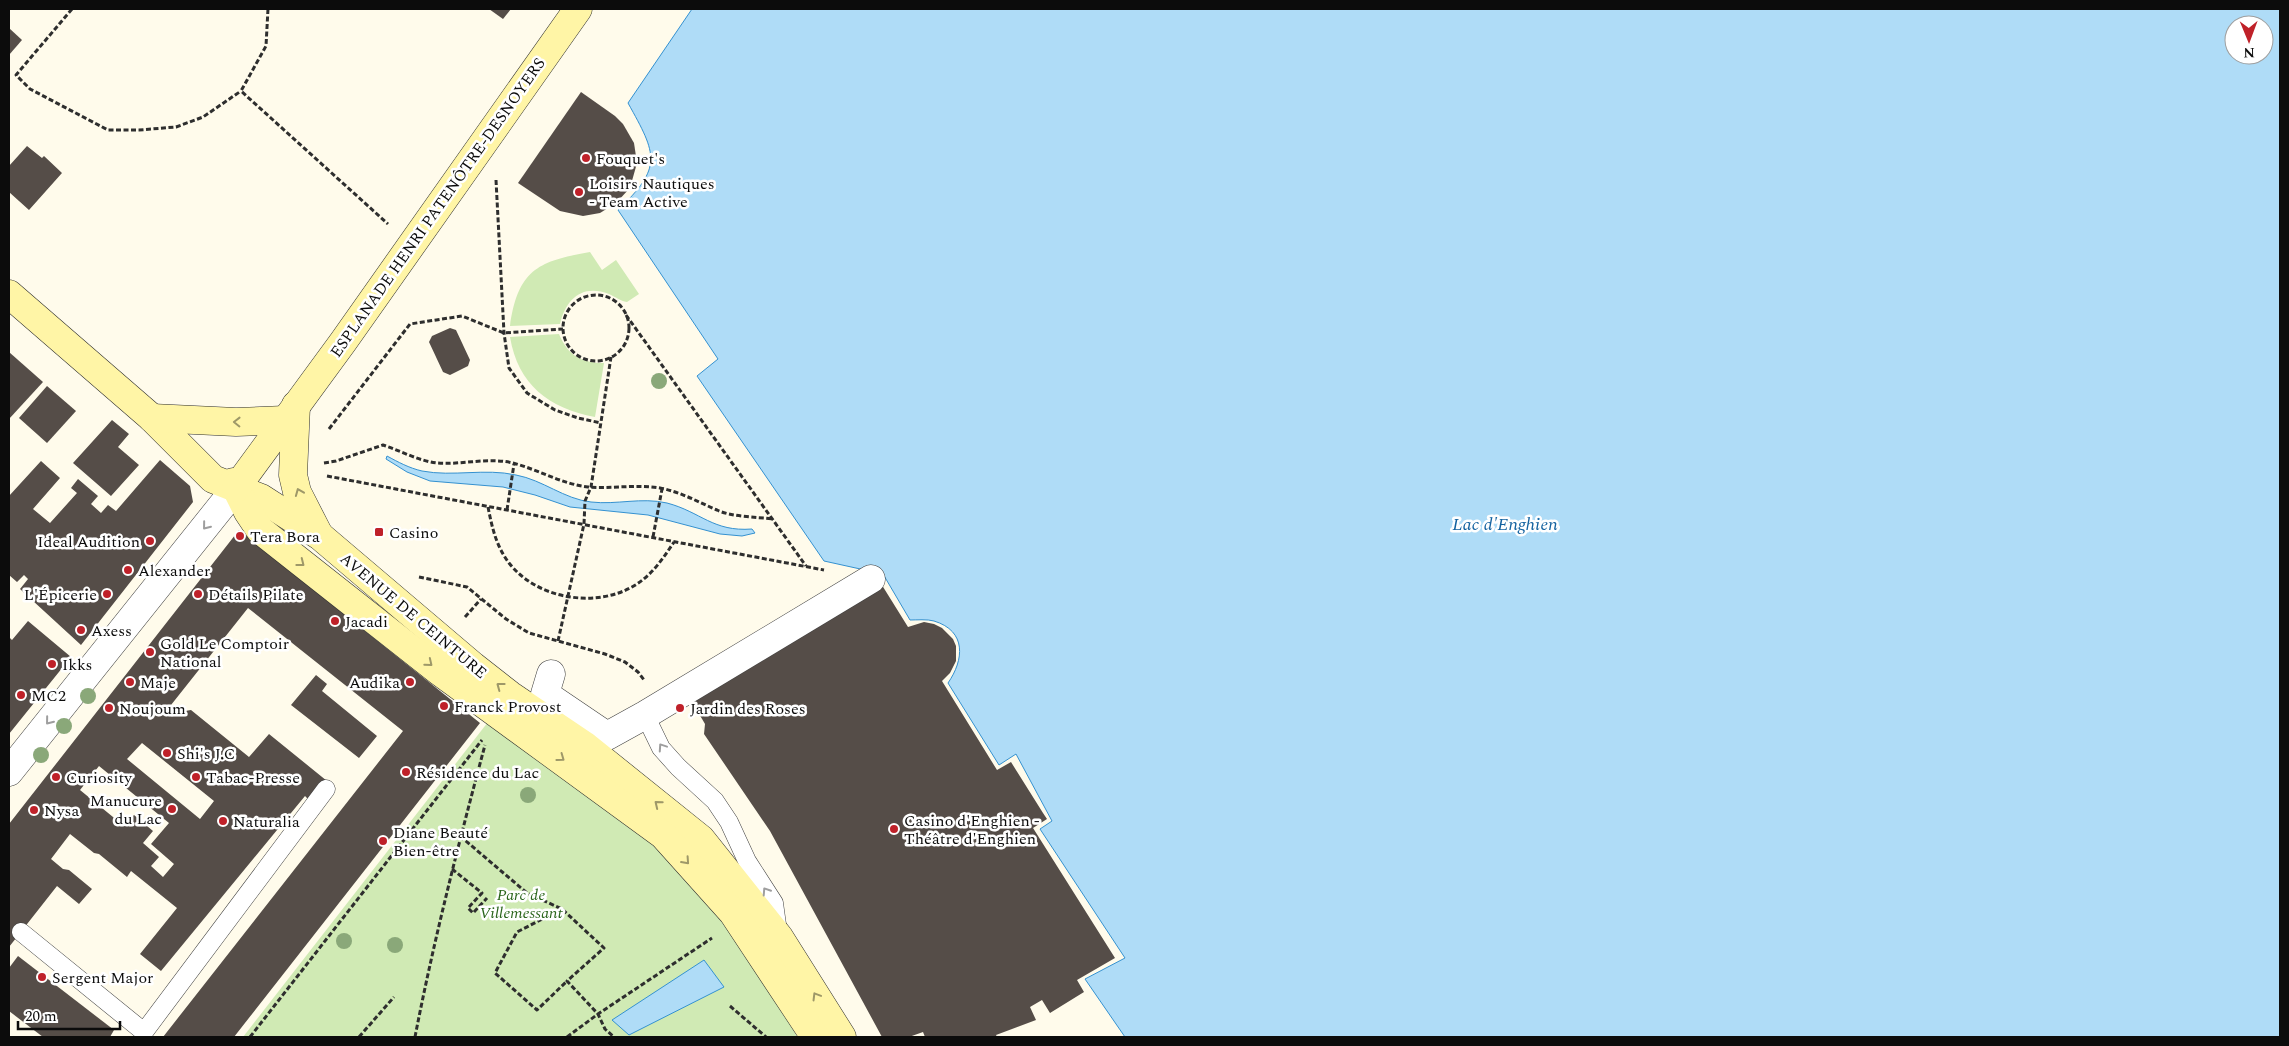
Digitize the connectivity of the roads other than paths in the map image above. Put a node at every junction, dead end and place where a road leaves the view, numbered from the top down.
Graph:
1 (578, 9) edge
2 (9, 294) edge
3 (291, 413) junction
4 (152, 418) junction
5 (236, 488) junction
6 (320, 536) junction
7 (871, 579) dead end
8 (551, 674) dead end
9 (653, 710) junction
10 (9, 772) edge
11 (326, 789) dead end
12 (21, 932) dead end
13 (779, 937) junction
14 (815, 1037) edge
15 (842, 1037) edge

1 - 3 main road, ESPLANADE HENRI PATENÔTRE-DESNOYERS
2 - 4 main road
3 -> 4 main road
3 - 5 main road, ESPLANADE HENRI PATENÔTRE-DESNOYERS
6 -> 3 main road
4 - 5 main road
5 - 6 main road, AVENUE DE CEINTURE
5 -> 10 street
5 -> 14 main road, AVENUE DE CEINTURE
13 -> 6 main road, AVENUE DE CEINTURE
7 - 9 street
8 - 9 street
13 -> 9 lane
11 - 12 lane
15 -> 13 main road, AVENUE DE CEINTURE

